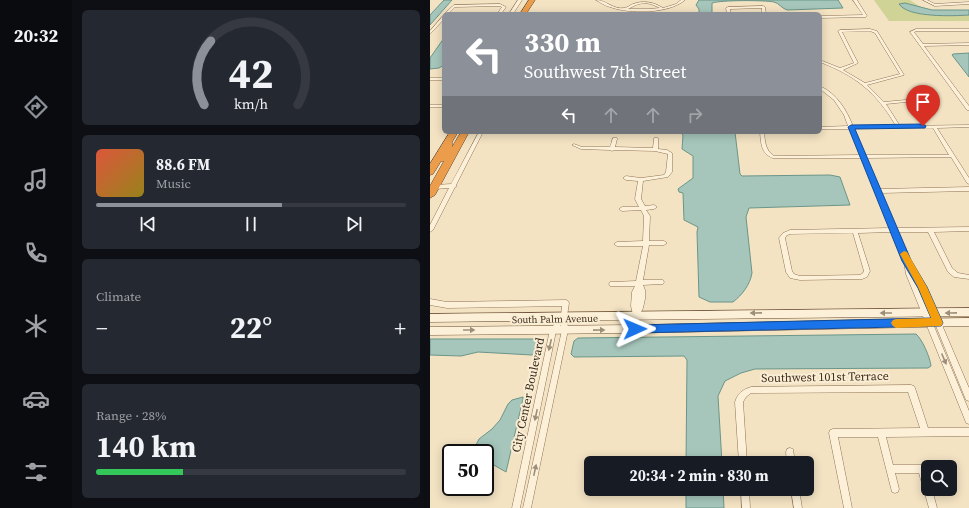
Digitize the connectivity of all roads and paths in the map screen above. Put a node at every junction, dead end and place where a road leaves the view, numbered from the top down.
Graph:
1 (520, 0) edge
2 (532, 0) edge
3 (539, 0) edge
4 (598, 0) edge
5 (683, 0) edge
6 (855, 0) edge
7 (925, 0) edge
8 (969, 3) edge
9 (662, 8) junction
10 (625, 9) junction
11 (448, 12) edge
12 (500, 12) edge
13 (512, 12) edge
14 (524, 12) edge
15 (532, 12) edge
16 (729, 12) edge
17 (764, 12) edge
18 (822, 17) edge
19 (442, 18) edge
20 (969, 30) edge
21 (430, 33) edge
22 (969, 44) edge
23 (921, 45) junction
24 (822, 62) edge
25 (841, 69) junction
26 (430, 79) edge
27 (442, 79) edge
28 (865, 84) junction
29 (822, 88) edge
30 (916, 100) dead end
31 (885, 103) junction
32 (430, 107) edge
33 (442, 107) edge
34 (969, 109) edge
35 (899, 126) junction
36 (934, 126) junction
37 (969, 126) edge
38 (851, 127) junction
39 (822, 128) edge
40 (453, 134) edge
41 (459, 134) edge
42 (464, 134) edge
43 (481, 134) edge
44 (762, 134) edge
45 (615, 139) dead end
46 (656, 139) dead end
47 (448, 141) junction
48 (574, 145) dead end
49 (612, 150) junction
50 (655, 150) junction
51 (454, 152) junction
52 (953, 156) junction
53 (864, 157) junction
54 (430, 172) edge
55 (626, 178) dead end
56 (641, 180) junction
57 (969, 182) edge
58 (454, 186) junction
59 (969, 189) edge
60 (432, 191) edge
61 (878, 191) junction
62 (654, 207) dead end
63 (644, 208) junction
64 (622, 209) dead end
65 (969, 229) edge
66 (430, 230) edge
67 (894, 230) junction
68 (930, 230) junction
69 (854, 231) junction
70 (646, 243) junction
71 (664, 243) dead end
72 (617, 244) dead end
73 (969, 276) edge
74 (639, 282) junction
75 (661, 282) dead end
76 (612, 284) dead end
77 (430, 302) edge
78 (969, 312) edge
79 (929, 313) junction
80 (636, 315) junction
81 (564, 316) junction
82 (430, 318) edge
83 (969, 322) edge
84 (933, 323) junction
85 (635, 329) junction
86 (553, 330) junction
87 (565, 330) junction
88 (430, 331) edge
89 (961, 378) junction
90 (952, 379) junction
91 (969, 397) edge
92 (967, 409) edge
93 (969, 420) edge
94 (925, 432) junction
95 (969, 432) edge
96 (881, 433) junction
97 (790, 452) dead end
98 (742, 456) edge
99 (790, 456) edge
100 (890, 469) junction
101 (896, 489) dead end
102 (745, 496) edge
103 (796, 496) edge
104 (516, 508) edge
105 (527, 508) edge
106 (746, 508) edge
107 (798, 508) edge
108 (848, 508) edge
109 (933, 508) edge

1 - 13 street
2 - 14 highway
3 - 15 highway
4 - 10 street
5 - 9 street
6 - 18 street
7 - 8 street
9 - 10 street
9 - 10 street
11 - 12 street
16 - 17 street
19 - 21 street
20 - 23 street
22 - 23 street
23 - 34 street
24 - 25 street
25 - 28 street
25 - 28 street
26 - 27 street
28 - 31 street
29 - 38 street
30 - 31 street
31 - 35 street
32 - 33 street
35 - 36 street
35 - 38 street
36 - 37 street
36 - 52 street
38 - 39 street
38 - 53 street
40 - 47 highway
41 - 51 highway
42 - 51 highway
43 - 58 street
44 - 53 street
45 - 49 street
46 - 50 street
47 - 54 highway
47 - 60 highway
48 - 49 street
49 - 50 street
50 - 56 street
51 - 60 highway
52 - 53 street
52 - 57 street
53 - 61 street
55 - 56 street
56 - 63 street
58 - 60 street
58 - 66 street
59 - 61 street
61 - 67 street
62 - 63 street
63 - 64 street
63 - 70 street
65 - 68 street
67 - 68 street
67 - 69 street
67 - 79 street
68 - 73 street
69 - 69 street
70 - 71 street
70 - 72 street
70 - 74 street
74 - 75 street
74 - 76 street
74 - 80 street
77 - 81 street
78 -> 79 main road, South Palm Avenue
79 -> 80 main road, South Palm Avenue
79 - 84 street
80 - 81 main road, South Palm Avenue
80 - 85 street
81 - 82 main road, South Palm Avenue
81 - 86 street, City Center Boulevard
81 - 87 street
83 - 84 main road, South Palm Avenue
84 - 85 main road, South Palm Avenue
84 - 89 street
84 -> 90 street
87 -> 85 main road, South Palm Avenue
86 - 87 main road, South Palm Avenue
88 -> 86 main road, South Palm Avenue
86 -> 104 street, City Center Boulevard
105 -> 87 street
89 - 90 street
89 - 91 street
90 - 92 street
92 - 93 street
94 - 95 street
94 - 96 street
94 - 98 street, Southwest 101st Terrace
96 - 100 street
96 - 108 street
97 - 99 street
100 - 101 street
100 - 109 street
102 - 106 street
103 - 107 street

